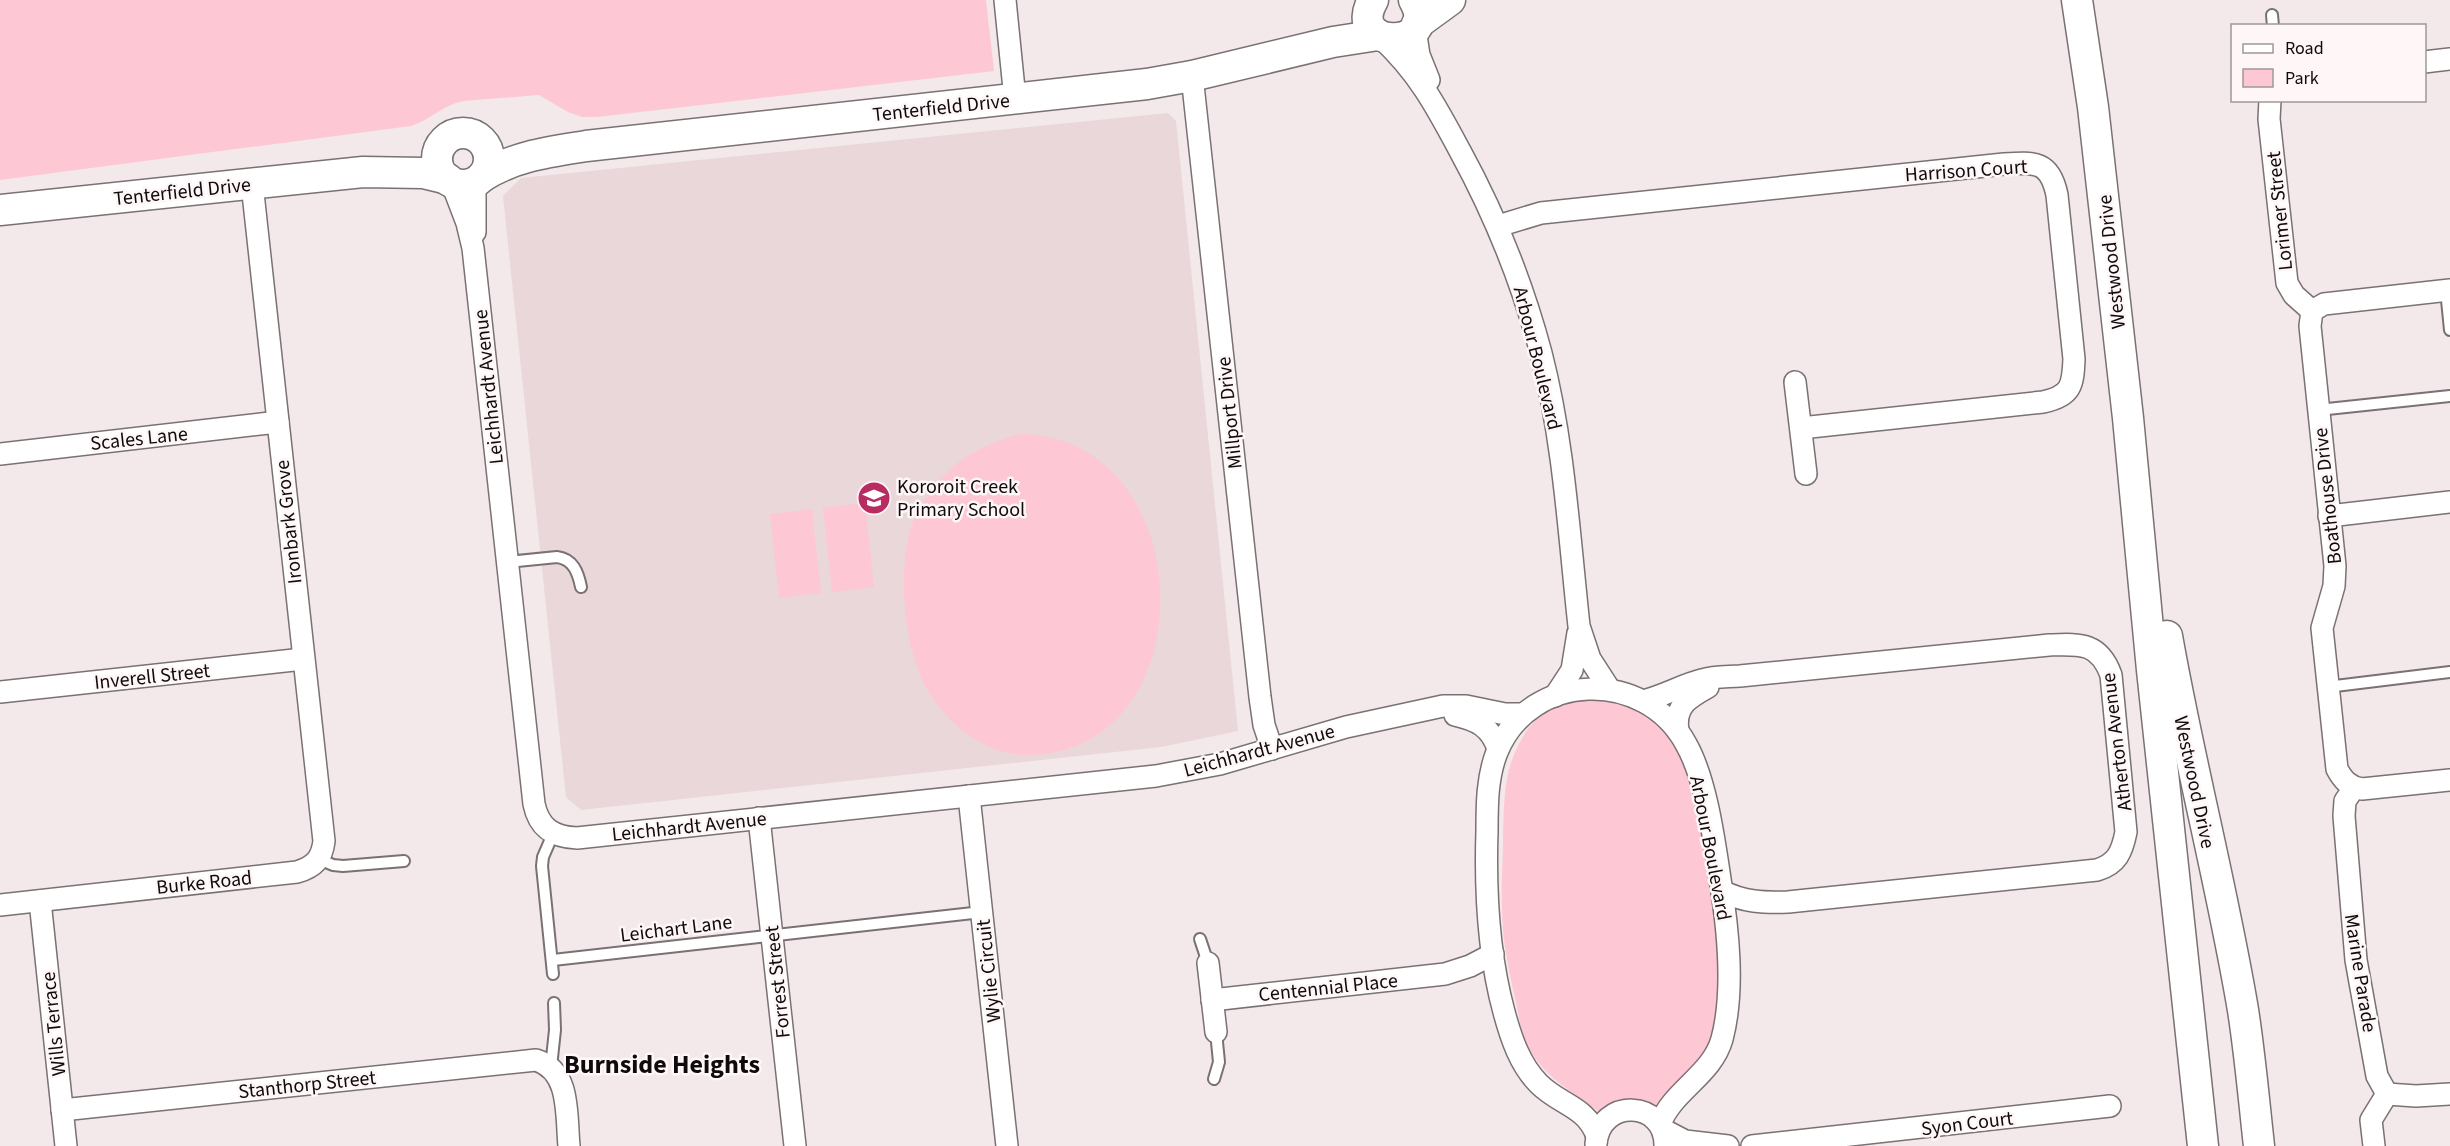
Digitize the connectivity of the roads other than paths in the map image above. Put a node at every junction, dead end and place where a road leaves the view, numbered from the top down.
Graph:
1 (1005, 0) edge
2 (1450, 0) edge
3 (2077, 0) edge
4 (2094, 0) edge
5 (1371, 2) edge
6 (1415, 18) edge
7 (1379, 36) junction
8 (1294, 51) junction
9 (2450, 59) edge
10 (2426, 62) edge
11 (1192, 76) junction
12 (1015, 99) junction
13 (2270, 102) edge
14 (1436, 107) junction
15 (2093, 107) junction
16 (476, 136) junction
17 (442, 144) junction
18 (586, 146) junction
19 (363, 172) junction
20 (464, 180) junction
21 (252, 184) junction
22 (0, 210) edge
23 (1498, 226) junction
24 (2448, 290) edge
25 (2312, 311) junction
26 (2450, 330) edge
27 (1795, 382) dead end
28 (2450, 396) edge
29 (2318, 410) junction
30 (2128, 418) junction
31 (278, 422) junction
32 (1801, 428) junction
33 (0, 454) edge
34 (1806, 474) dead end
35 (2450, 502) edge
36 (2329, 516) junction
37 (507, 562) junction
38 (581, 587) dead end
39 (1579, 626) junction
40 (303, 659) junction
41 (2450, 672) edge
42 (1740, 676) junction
43 (2328, 687) junction
44 (1610, 690) junction
45 (0, 692) edge
46 (1555, 696) junction
47 (1643, 701) junction
48 (1412, 712) junction
49 (1522, 714) junction
50 (1678, 731) junction
51 (1272, 749) junction
52 (1498, 749) junction
53 (2450, 780) edge
54 (2354, 788) junction
55 (969, 796) junction
56 (759, 818) junction
57 (553, 834) junction
58 (319, 859) junction
59 (404, 861) dead end
60 (1722, 891) junction
61 (40, 901) junction
62 (1788, 902) junction
63 (0, 905) edge
64 (982, 912) junction
65 (1727, 931) junction
66 (772, 935) junction
67 (1200, 939) dead end
68 (1493, 954) junction
69 (553, 960) junction
70 (1208, 963) joint
71 (553, 974) dead end
72 (1445, 974) junction
73 (1500, 993) junction
74 (1212, 1000) junction
75 (554, 1004) dead end
76 (1216, 1032) joint
77 (551, 1067) junction
78 (1214, 1079) dead end
79 (2387, 1094) junction
80 (2450, 1094) edge
81 (2110, 1106) dead end
82 (62, 1110) junction
83 (1662, 1133) edge
84 (1596, 1143) edge
85 (66, 1146) edge
86 (569, 1146) edge
87 (795, 1146) edge
88 (1007, 1146) edge
89 (1728, 1146) edge
90 (1752, 1146) edge
91 (2203, 1146) edge
92 (2259, 1146) edge
93 (2374, 1146) edge

1 - 12 street
2 - 6 street
3 - 15 street, Westwood Drive
4 - 15 street, Westwood Drive
5 - 7 street
5 - 8 street, Tenterfield Drive
6 - 7 street, Tenterfield Drive
6 - 14 street
7 - 8 street, Tenterfield Drive
7 - 14 street
8 - 11 street, Tenterfield Drive
9 - 10 street
11 - 12 street, Tenterfield Drive
11 - 51 street, Millport Drive
12 - 18 street, Tenterfield Drive
13 - 25 street, Lorimer Street
14 - 23 street, Arbour Boulevard
15 - 30 street, Westwood Drive
16 - 17 street
16 - 18 street, Tenterfield Drive
16 - 20 street
17 - 19 street, Tenterfield Drive
17 - 20 street
18 - 20 street, Tenterfield Drive
19 - 20 street, Tenterfield Drive
19 - 21 street, Tenterfield Drive
20 - 37 street, Leichhardt Avenue
21 - 22 street, Tenterfield Drive
21 - 31 street, Ironbark Grove
23 - 32 street, Harrison Court
23 - 39 street, Arbour Boulevard
24 - 25 street
24 - 26 lane
25 - 29 street, Boathouse Drive
27 - 32 street
28 - 29 lane
29 - 36 street, Boathouse Drive
30 - 91 street, Westwood Drive
30 - 92 street, Westwood Drive
31 - 33 street, Scales Lane
31 - 40 street, Ironbark Grove
32 - 34 street
35 - 36 street
36 - 43 street, Boathouse Drive
37 - 38 lane
37 - 57 street, Leichhardt Avenue
39 - 44 street
39 - 46 street
40 - 45 street, Inverell Street
40 - 58 street, Ironbark Grove
41 - 43 lane
42 - 47 street
42 - 50 street
42 - 62 street, Atherton Avenue
43 - 54 street, Boathouse Drive
44 - 46 street, Arbour Boulevard
44 - 47 street, Arbour Boulevard
46 - 49 street, Arbour Boulevard
47 - 50 street, Arbour Boulevard
48 - 49 street
48 - 51 street, Leichhardt Avenue
48 - 52 street
49 - 52 street, Arbour Boulevard
50 - 60 street, Arbour Boulevard
51 - 55 street, Leichhardt Avenue
52 - 68 street, Arbour Boulevard
53 - 54 street
54 - 79 street, Marine Parade
55 - 56 street, Leichhardt Avenue
55 - 64 street, Wylie Circuit
56 - 57 street, Leichhardt Avenue
56 - 66 street, Forrest Street
57 - 69 lane
58 - 59 lane
58 - 61 street, Burke Road
60 - 62 street
60 - 65 street, Arbour Boulevard
61 - 63 street, Burke Road
61 - 82 street, Wills Terrace
62 - 65 street
64 - 66 lane, Leichart Lane
64 - 88 street, Wylie Circuit
65 - 83 street, Arbour Boulevard
66 - 69 lane, Leichart Lane
66 - 87 street, Forrest Street
67 - 70 lane
68 - 72 street
68 - 73 street, Arbour Boulevard
69 - 71 lane
70 - 74 street
72 - 73 street
72 - 74 street, Centennial Place
73 - 84 street, Arbour Boulevard
74 - 76 street
75 - 77 lane
76 - 78 lane
77 - 82 street, Stanthorp Street
77 - 86 street
79 - 80 street
79 - 93 street
81 - 90 street, Syon Court
82 - 85 street, Wills Terrace
83 - 84 street
83 - 89 street

